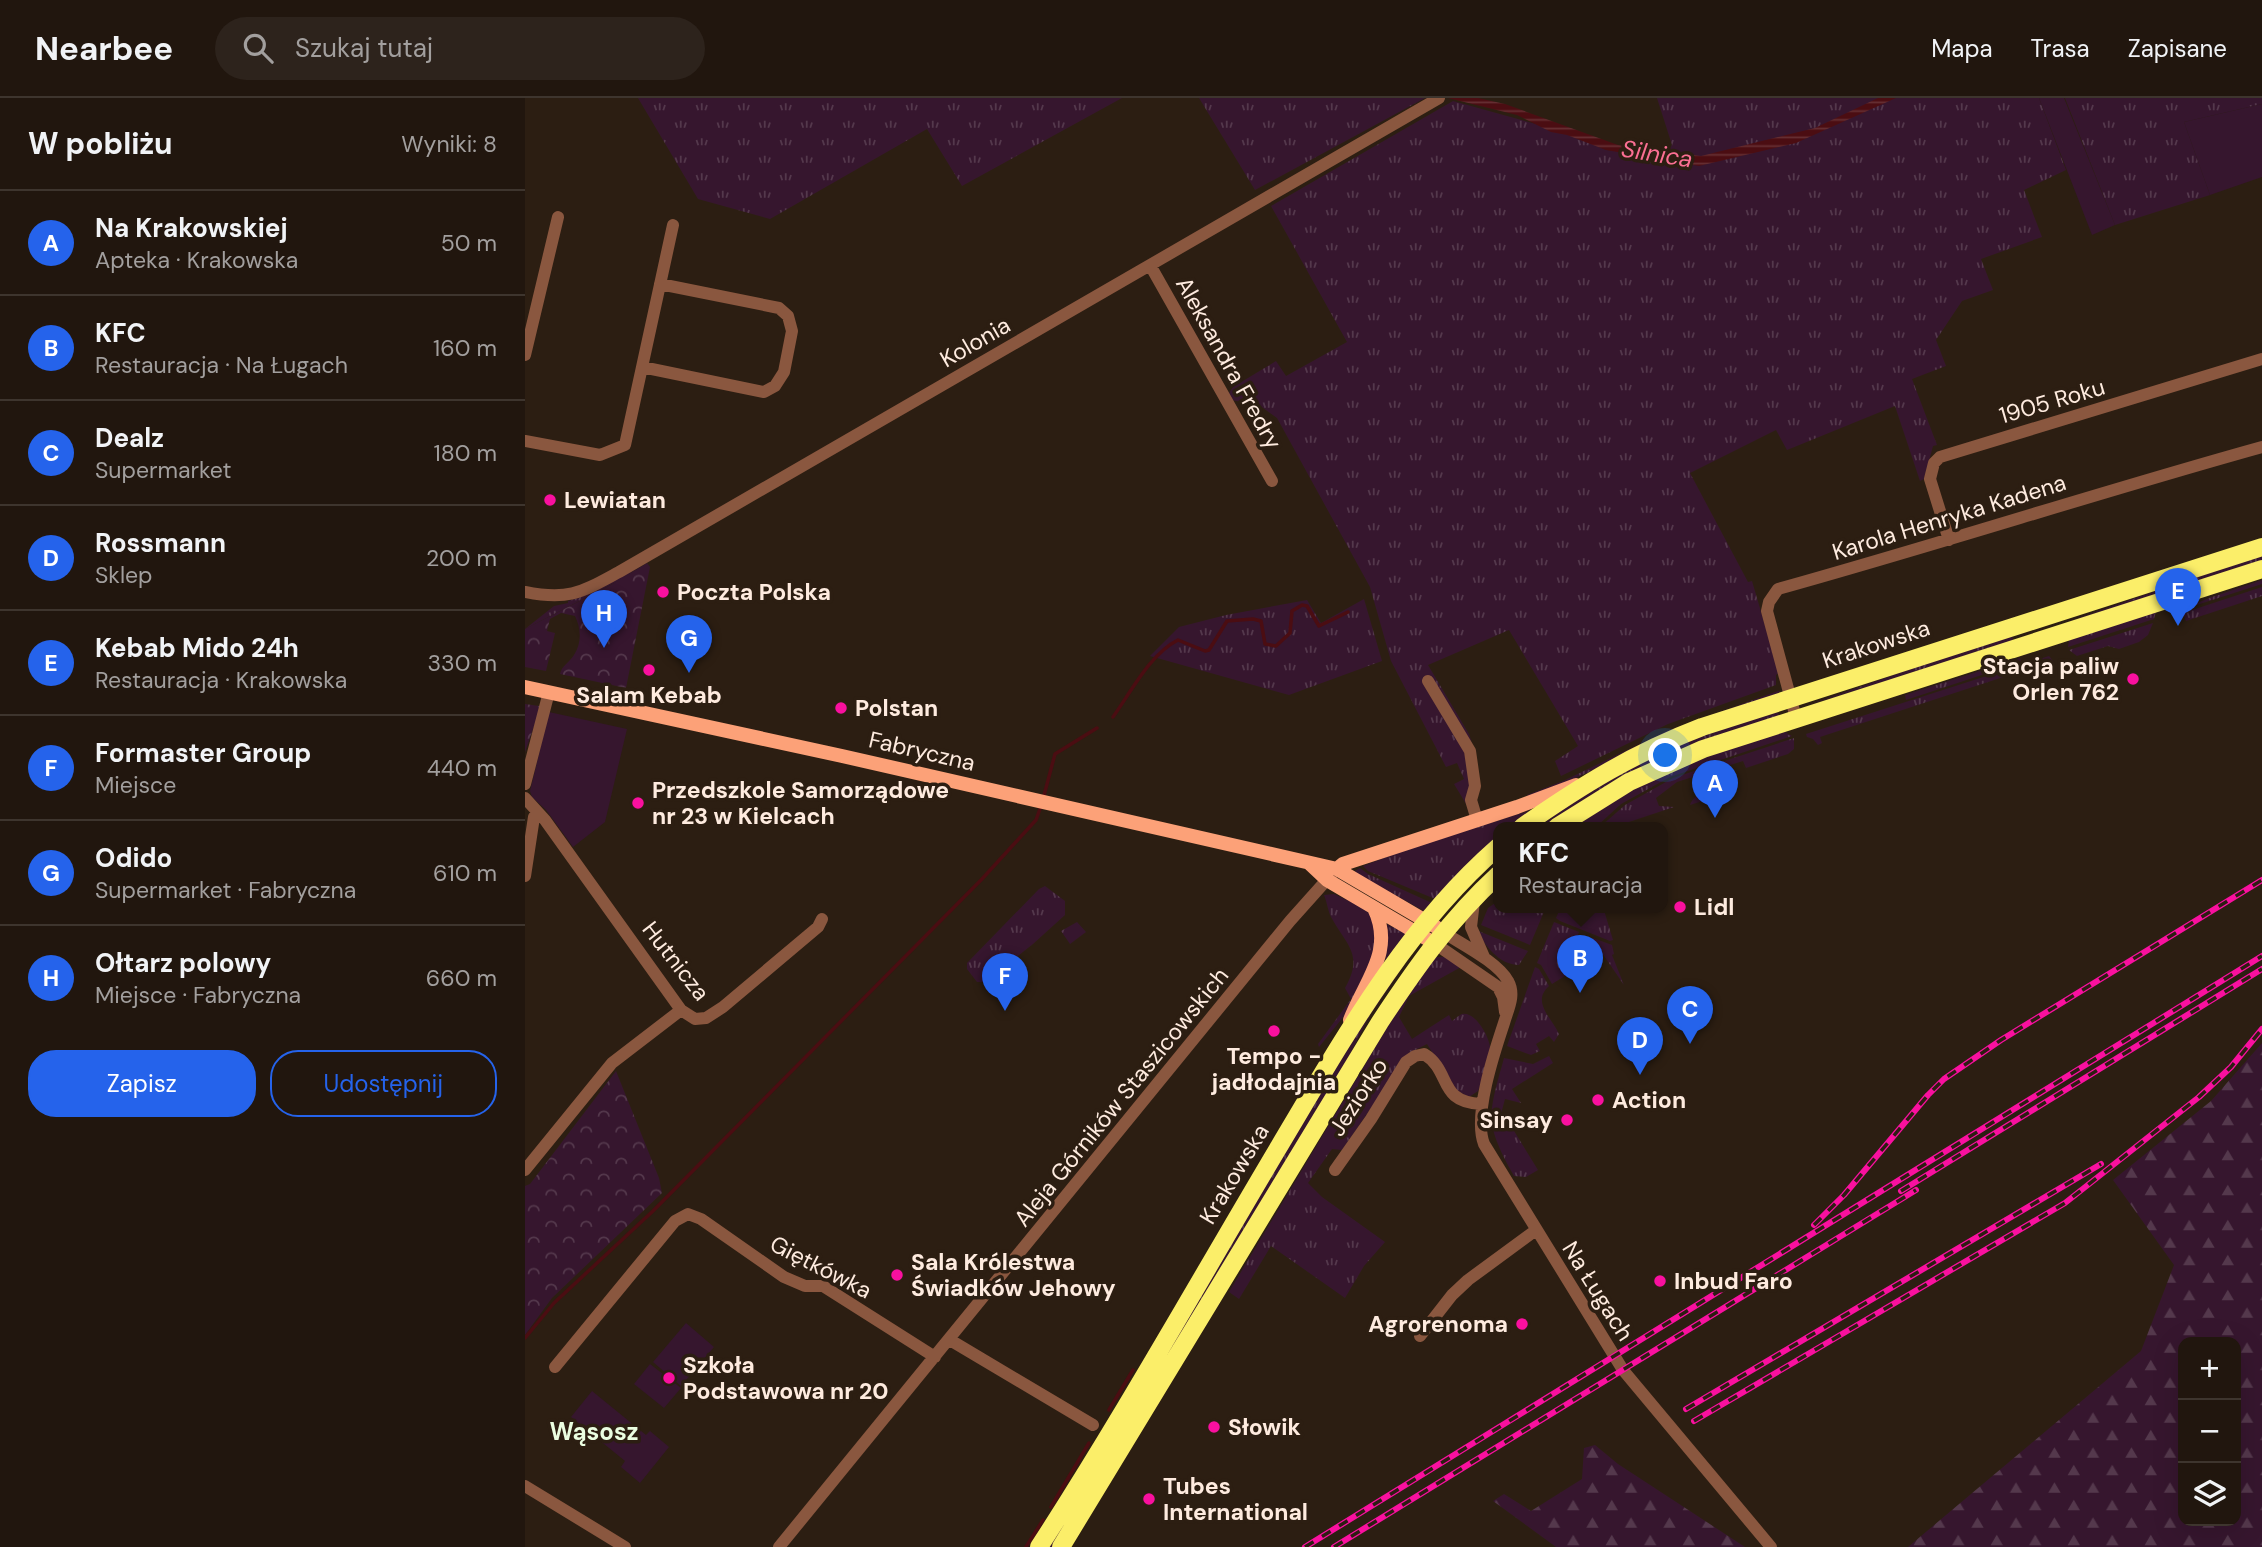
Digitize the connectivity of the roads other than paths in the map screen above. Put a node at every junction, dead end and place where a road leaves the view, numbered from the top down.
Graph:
1 (1438, 98) edge
2 (558, 217) dead end
3 (673, 225) dead end
4 (1150, 265) junction
5 (660, 284) junction
6 (525, 355) edge
7 (2262, 359) edge
8 (642, 367) junction
9 (525, 441) edge
10 (2262, 447) edge
11 (1272, 481) dead end
12 (1949, 540) junction
13 (2262, 547) edge
14 (2262, 569) edge
15 (525, 592) edge
16 (1428, 681) dead end
17 (525, 687) edge
18 (549, 692) junction
19 (1791, 697) junction
20 (1795, 718) junction
21 (1588, 781) junction
22 (525, 784) edge
23 (525, 798) edge
24 (537, 812) junction
25 (1477, 820) junction
26 (1529, 822) edge
27 (1565, 822) edge
28 (1493, 852) edge
29 (1332, 874) junction
30 (525, 876) edge
31 (1493, 880) edge
32 (1475, 897) junction
33 (1374, 908) junction
34 (822, 919) dead end
35 (1421, 926) junction
36 (1438, 937) junction
37 (1485, 961) junction
38 (681, 1010) junction
39 (1504, 1021) junction
40 (1343, 1040) junction
41 (1481, 1104) junction
42 (525, 1170) edge
43 (1335, 1170) dead end
44 (1536, 1230) junction
45 (1420, 1336) dead end
46 (950, 1340) junction
47 (935, 1357) junction
48 (555, 1367) dead end
49 (1093, 1424) dead end
50 (525, 1486) edge
51 (625, 1547) edge
52 (779, 1547) edge
53 (1039, 1547) edge
54 (1061, 1547) edge
55 (1771, 1547) edge

1 - 4 street, Kolonia
2 - 6 street
3 - 5 street
4 - 11 street, Aleksandra Fredry
4 - 15 street, Kolonia
5 - 8 street
5 - 8 street
7 - 12 street, 1905 Roku
8 - 9 street
10 - 12 street, Karola Henryka Kadena
12 - 19 street, Karola Henryka Kadena
13 - 19 main road, Krakowska
14 - 20 main road, Krakowska
16 - 25 street
17 - 18 main road, Fabryczna
18 - 22 street
18 - 29 main road, Fabryczna
19 - 20 street, Karola Henryka Kadena
19 - 21 main road, Krakowska
20 - 27 main road, Krakowska
21 - 25 main road
21 - 26 main road, Krakowska
23 - 24 street, Hutnicza
24 - 30 street
24 - 38 street, Hutnicza
25 - 29 main road
28 - 35 main road, Krakowska
29 - 33 main road, Fabryczna
29 - 35 main road, Fabryczna
29 - 46 street, Aleja Górników Staszicowskich
31 - 32 main road, Krakowska
32 - 36 main road, Krakowska
32 - 37 street, Na Ługach
33 - 35 main road, Fabryczna
33 - 40 main road
34 - 38 street, Hutnicza
35 - 36 main road, Fabryczna
35 - 40 main road, Krakowska
36 - 37 street, Na Ługach
36 - 39 street, Na Ługach
36 - 54 main road, Krakowska
37 - 39 street, Na Ługach
38 - 42 street
39 - 41 street, Na Ługach
40 - 53 main road, Krakowska
41 - 43 street, Jeziorko
41 - 44 street, Na Ługach
44 - 45 street
44 - 55 street, Na Ługach
46 - 47 street, Aleja Górników Staszicowskich
46 - 49 street
47 - 48 street, Giętkówka
47 - 52 street, Aleja Górników Staszicowskich
50 - 51 street

